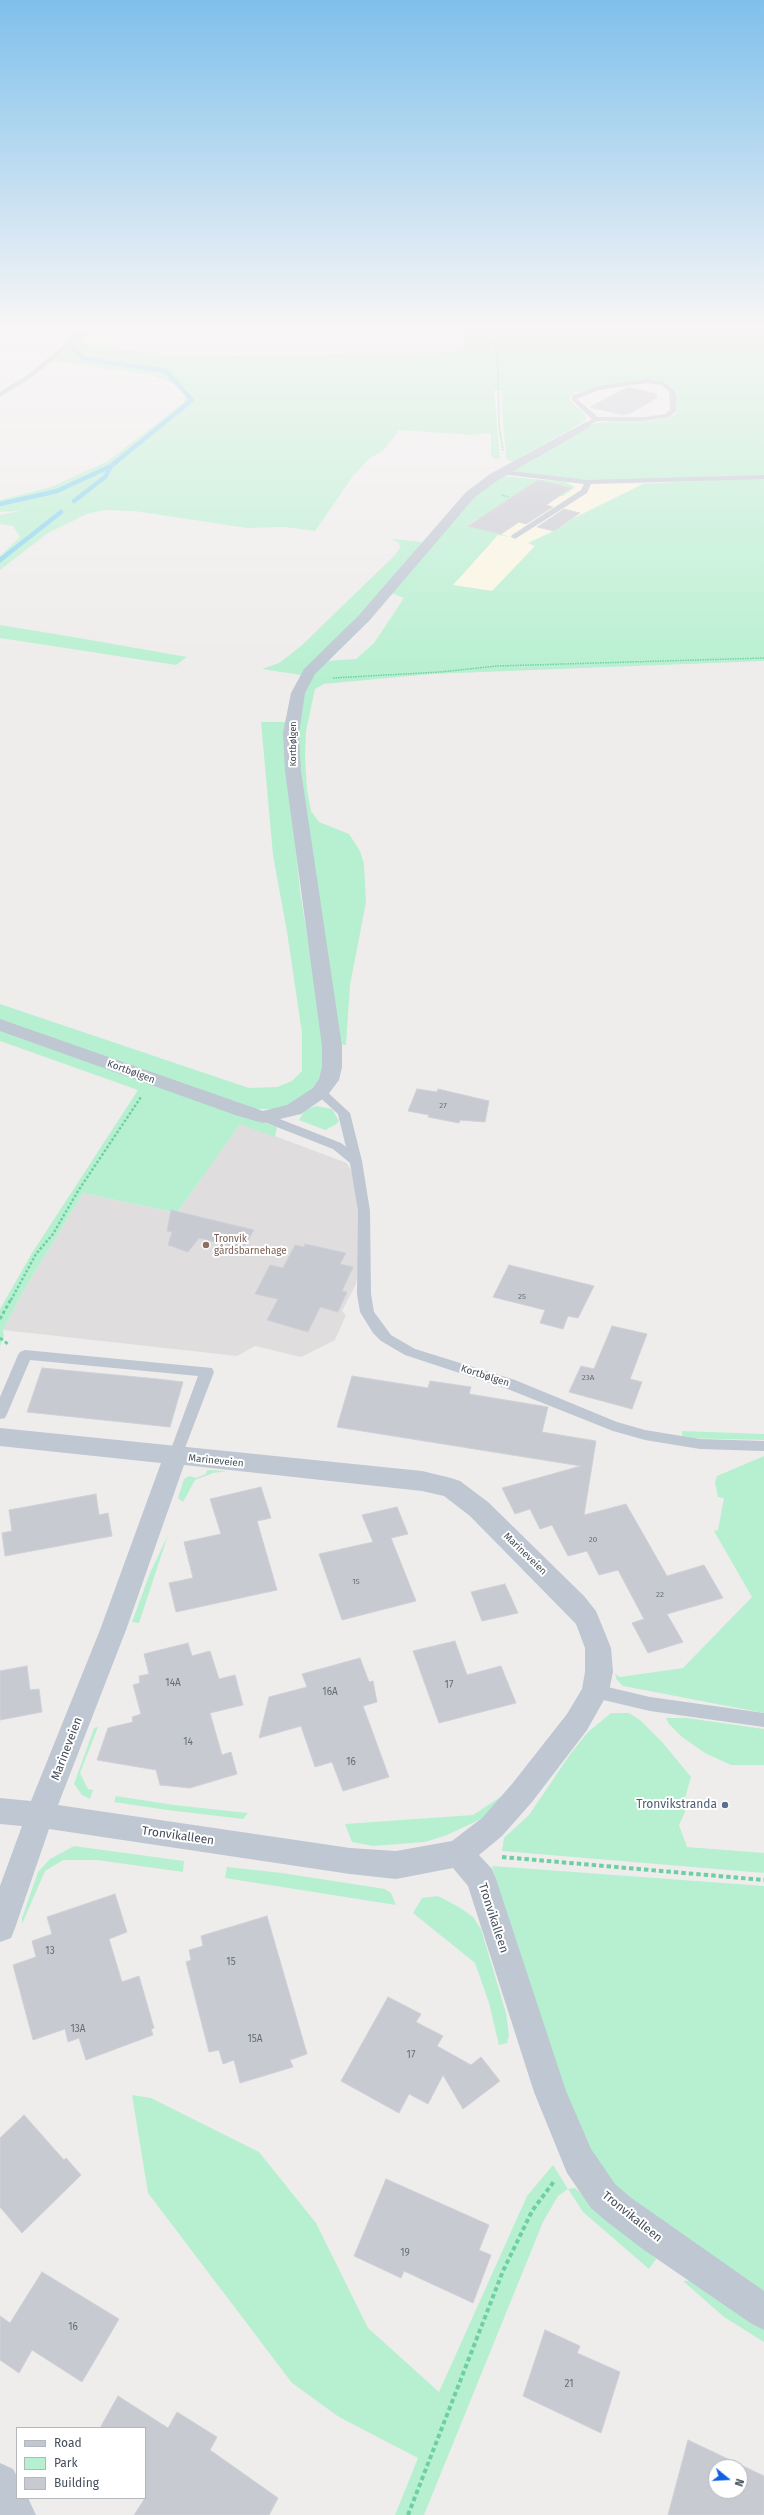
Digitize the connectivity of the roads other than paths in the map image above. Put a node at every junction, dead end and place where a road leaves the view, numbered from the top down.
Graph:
1 (552, 444) edge
2 (507, 470) junction
3 (764, 476) edge
4 (588, 482) junction
5 (515, 537) dead end
6 (0, 1025) edge
7 (320, 1092) junction
8 (263, 1117) junction
9 (356, 1161) junction
10 (0, 1414) edge
11 (0, 1437) edge
12 (764, 1446) edge
13 (175, 1457) junction
14 (595, 1691) junction
15 (764, 1720) edge
16 (0, 1811) edge
17 (40, 1815) junction
18 (459, 1853) junction
19 (0, 1928) edge
20 (764, 2312) edge
21 (0, 2482) edge
22 (18, 2515) edge

1 - 2 street, Kortbølgen
2 - 4 lane
2 - 7 street, Kortbølgen
3 - 4 lane
4 - 5 lane
6 - 8 street, Kortbølgen
7 - 8 street, Kortbølgen
7 - 9 lane, Kortbølgen
8 - 9 lane, Kortbølgen
9 - 12 lane, Kortbølgen
10 - 13 lane
11 - 13 street, Marineveien
13 - 14 street, Marineveien
13 - 17 street, Marineveien
14 - 15 lane
14 - 18 street, Marineveien
16 - 17 street, Tronvikalleen
17 - 18 street, Tronvikalleen
17 - 19 street
18 - 20 street, Tronvikalleen
21 - 22 street

